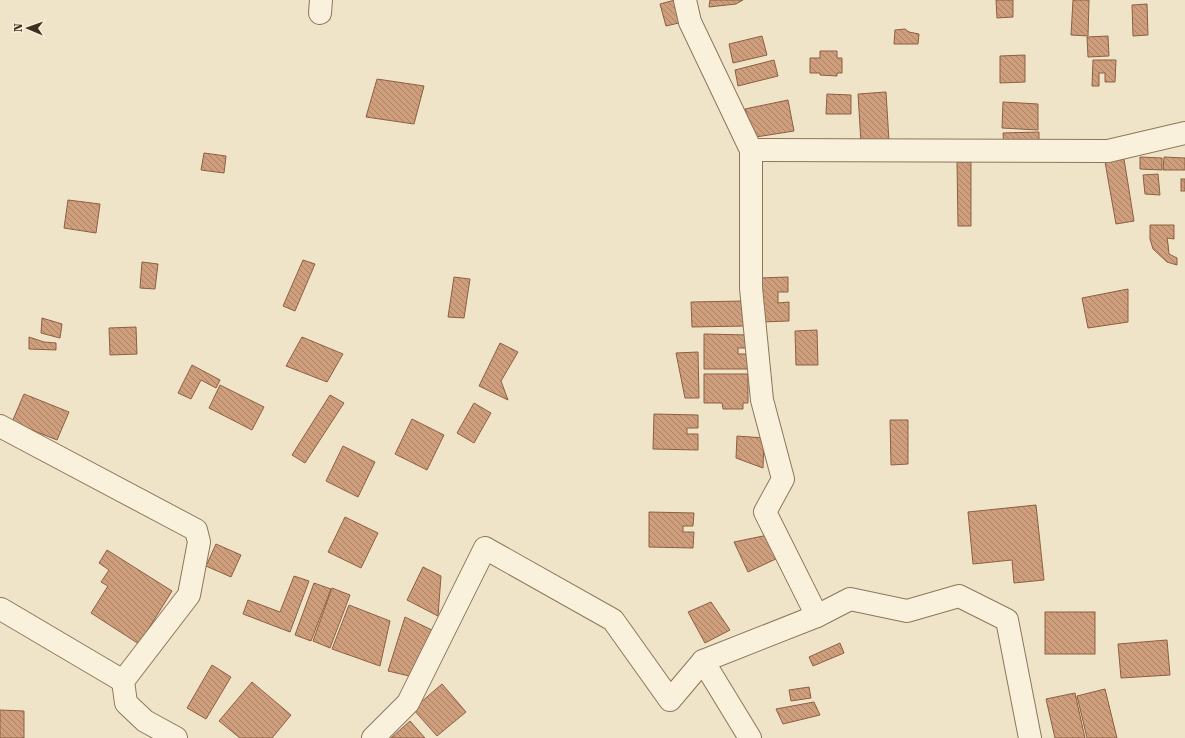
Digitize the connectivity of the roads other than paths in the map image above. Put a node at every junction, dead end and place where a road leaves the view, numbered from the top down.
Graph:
1 (685, 0) edge
2 (1185, 133) edge
3 (751, 150) junction
4 (0, 426) edge
5 (1, 609) dead end
6 (817, 616) junction
7 (703, 661) junction
8 (123, 681) junction
9 (176, 738) edge
10 (373, 738) edge
11 (750, 738) edge
12 (1030, 738) edge

1 - 3 street
2 - 3 street
3 - 6 street
4 - 8 street
5 - 8 street
6 - 7 street
6 - 12 street
7 - 10 street
7 - 11 street
8 - 9 street

